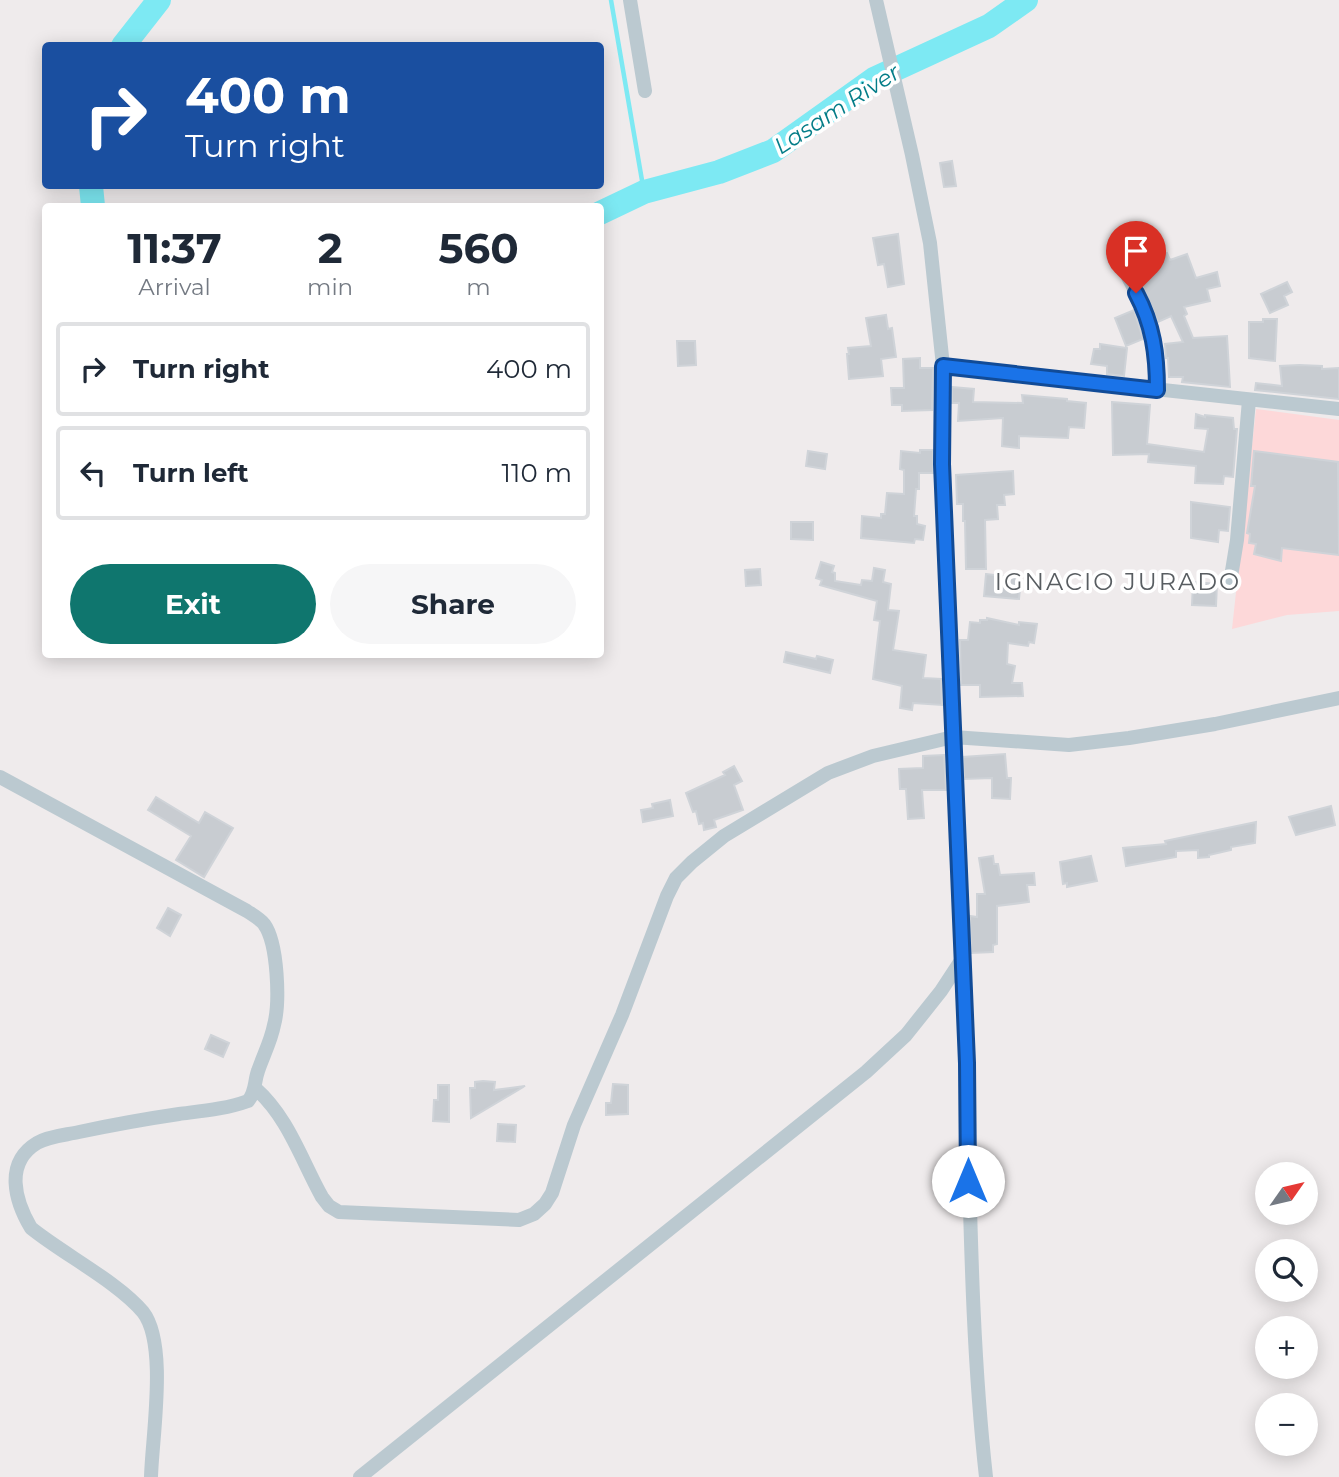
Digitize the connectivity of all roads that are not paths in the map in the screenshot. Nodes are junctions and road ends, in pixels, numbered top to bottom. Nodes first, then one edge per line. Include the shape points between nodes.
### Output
1 (630, 0) edge
2 (876, 0) edge
3 (645, 91) dead end
4 (1128, 277) dead end
5 (943, 366) junction
6 (1157, 390) junction
7 (1249, 400) junction
8 (1339, 409) edge
9 (1230, 583) dead end
10 (1339, 698) edge
11 (953, 737) junction
12 (0, 777) edge
13 (962, 959) junction
14 (255, 1088) junction
15 (151, 1477) edge
16 (360, 1477) edge
17 (986, 1477) edge

1 - 3 street
2 - 5 street via 930,243
4 - 6 street via 1153,331
5 - 6 street
5 - 11 street via 942,464
6 - 7 street
7 - 8 street
7 - 9 street
10 - 11 street via 1202,726 1069,745
11 - 13 street
11 - 14 street via 873,756 828,773 724,836 676,878 579,1114 552,1193 534,1214 502,1221 339,1212 322,1197 276,1109
12 - 14 street via 264,924 273,951 277,1007
13 - 16 street via 906,1035 866,1072
13 - 17 street via 974,1337
14 - 15 street via 248,1101 229,1107 126,1122 38,1143 17,1168 15,1189 31,1228 128,1298 151,1328 157,1378

